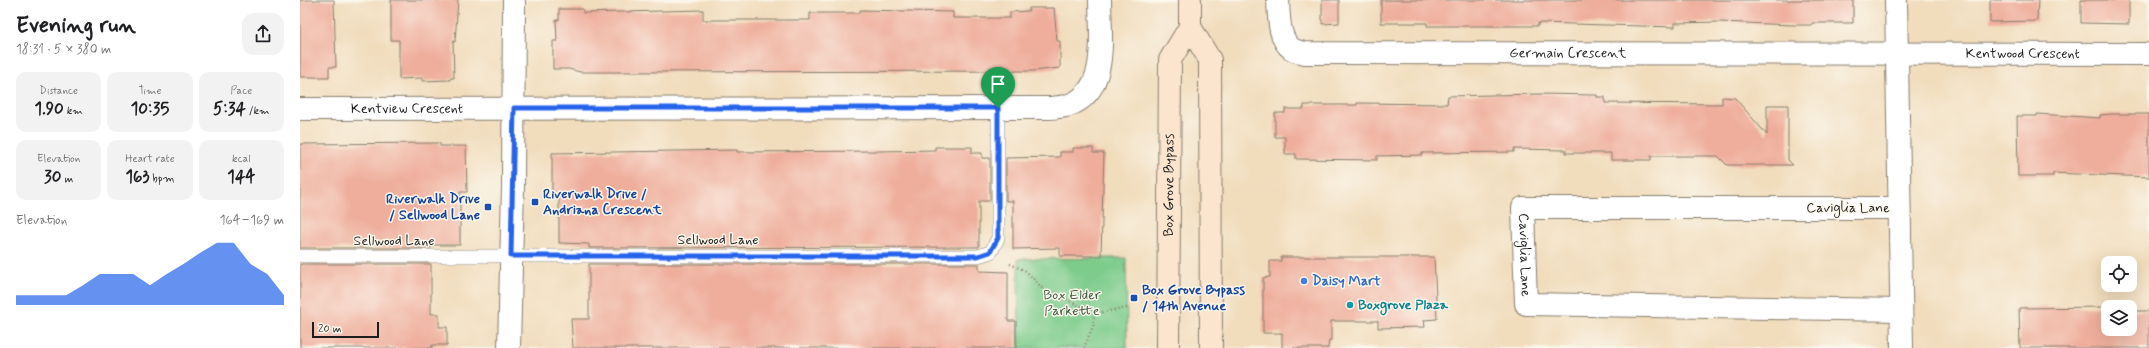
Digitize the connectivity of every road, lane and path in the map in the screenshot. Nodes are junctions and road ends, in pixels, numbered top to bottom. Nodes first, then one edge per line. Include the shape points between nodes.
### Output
1 (514, 0) edge
2 (1100, 0) edge
3 (1190, 0) edge
4 (1278, 0) edge
5 (1896, 0) edge
6 (1190, 27) junction
7 (1896, 53) junction
8 (2149, 54) edge
9 (514, 108) junction
10 (998, 108) junction
11 (300, 109) edge
12 (1899, 208) junction
13 (300, 256) edge
14 (511, 256) junction
15 (1010, 264) dead end
16 (1128, 308) dead end
17 (1901, 310) junction
18 (1095, 313) junction
19 (509, 348) edge
20 (1084, 348) edge
21 (1168, 348) edge
22 (1212, 348) edge
23 (1902, 348) edge

1 - 9 street
2 - 10 street, Kentview Crescent via 1100,70 1089,91 1070,105 1051,108
3 - 6 main road
4 - 7 street, Germain Crescent via 1282,34 1292,49 1305,53
5 - 7 street
6 - 21 main road, Box Grove Bypass via 1170,60
6 - 22 main road via 1210,60
7 - 8 street, Kentwood Crescent
7 - 12 street
9 - 10 street, Kentview Crescent
9 - 11 street, Kentview Crescent
9 - 14 street
10 - 14 lane, Sellwood Lane via 998,238 990,252 978,256
12 - 17 street
12 - 17 street, Caviglia Lane via 1523,208 1526,304
13 - 14 lane, Sellwood Lane
14 - 19 street
15 - 18 path via 1026,271 1043,288 1059,298
16 - 18 path
17 - 23 street
18 - 20 path

